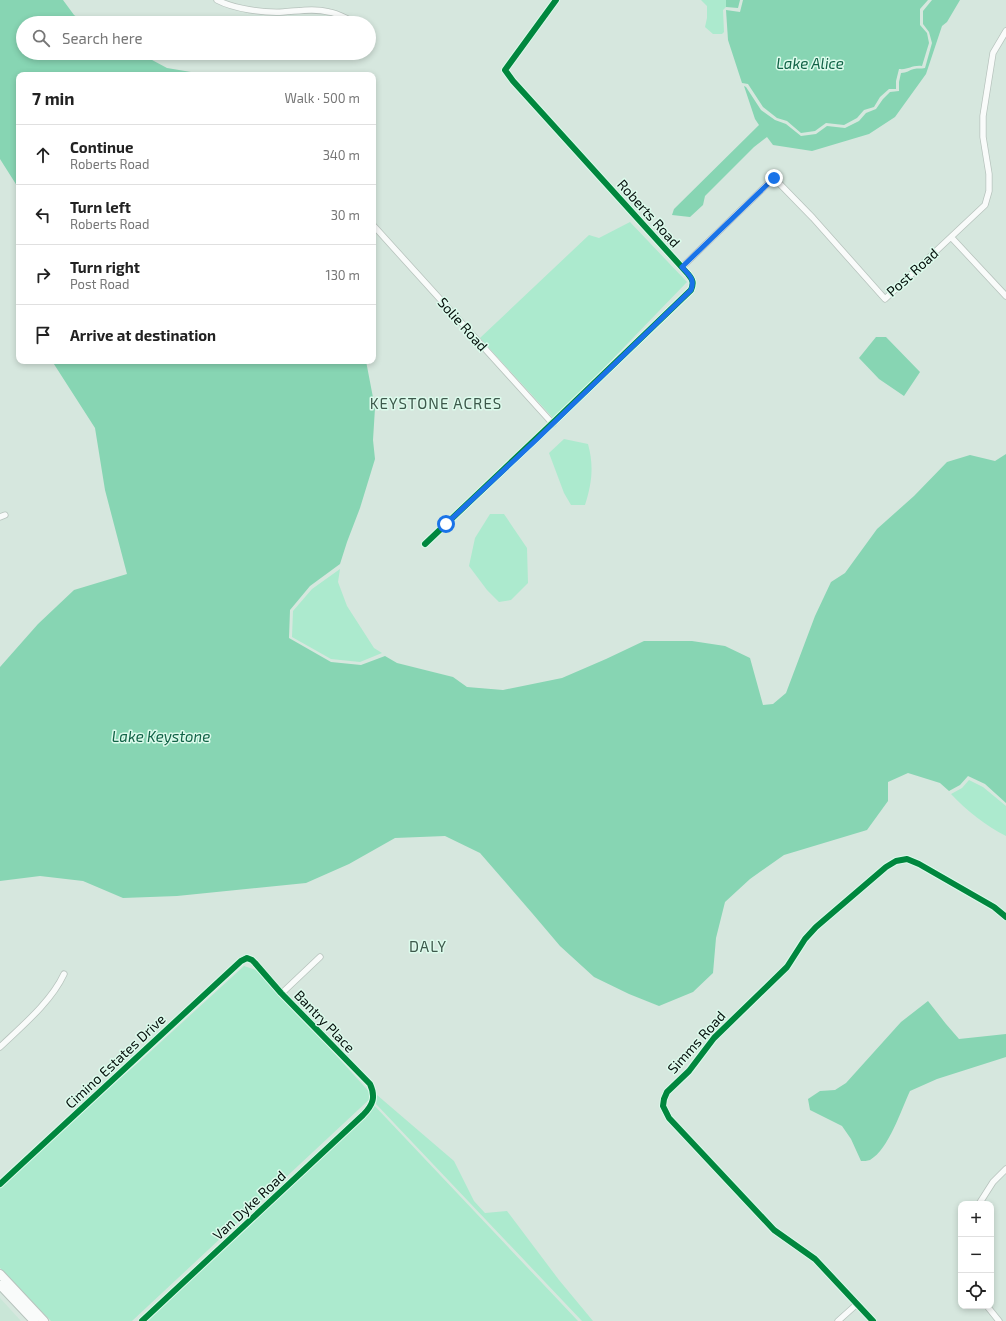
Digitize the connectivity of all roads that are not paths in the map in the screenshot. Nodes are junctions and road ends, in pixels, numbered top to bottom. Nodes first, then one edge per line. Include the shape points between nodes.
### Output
1 (217, 0) edge
2 (556, 0) edge
3 (340, 16) edge
4 (1006, 30) edge
5 (376, 228) edge
6 (951, 237) junction
7 (682, 267) junction
8 (1006, 296) edge
9 (553, 424) junction
10 (425, 544) dead end
11 (1006, 917) edge
12 (320, 957) dead end
13 (247, 958) joint
14 (64, 974) dead end
15 (282, 993) junction
16 (0, 1047) edge
17 (371, 1107) joint
18 (1006, 1169) edge
19 (0, 1184) edge
20 (982, 1201) edge
21 (0, 1274) edge
22 (0, 1285) edge
23 (857, 1304) junction
24 (989, 1309) edge
25 (34, 1321) edge
26 (44, 1321) edge
27 (142, 1321) edge
28 (838, 1321) edge
29 (873, 1321) edge
30 (999, 1321) edge

1 - 3 street via 251,10 312,10
2 - 7 street, Roberts Road via 505,70
4 - 6 street, Post Road via 993,53 983,116 989,191 985,205
5 - 9 street, Solie Road
6 - 7 street, Post Road via 885,299 774,178
6 - 8 street
7 - 9 street, Roberts Road via 692,278 694,284 691,290
9 - 10 street, Roberts Road
11 - 23 street, Simms Road via 994,907 919,864 907,859 896,861 816,927 787,967 714,1038 689,1071 667,1092 664,1099 663,1106 669,1118 698,1150 774,1230 815,1259
12 - 15 street
13 - 15 street, Bantry Place via 255,963
13 - 19 street, Cimino Estates Drive
14 - 16 street via 49,997
15 - 17 street, Bantry Place via 370,1084 374,1093
17 - 27 street, Van Dyke Road
18 - 20 street via 993,1182
21 - 26 main road
22 - 25 main road
23 - 28 street
23 - 29 street, Simms Road
24 - 30 street

